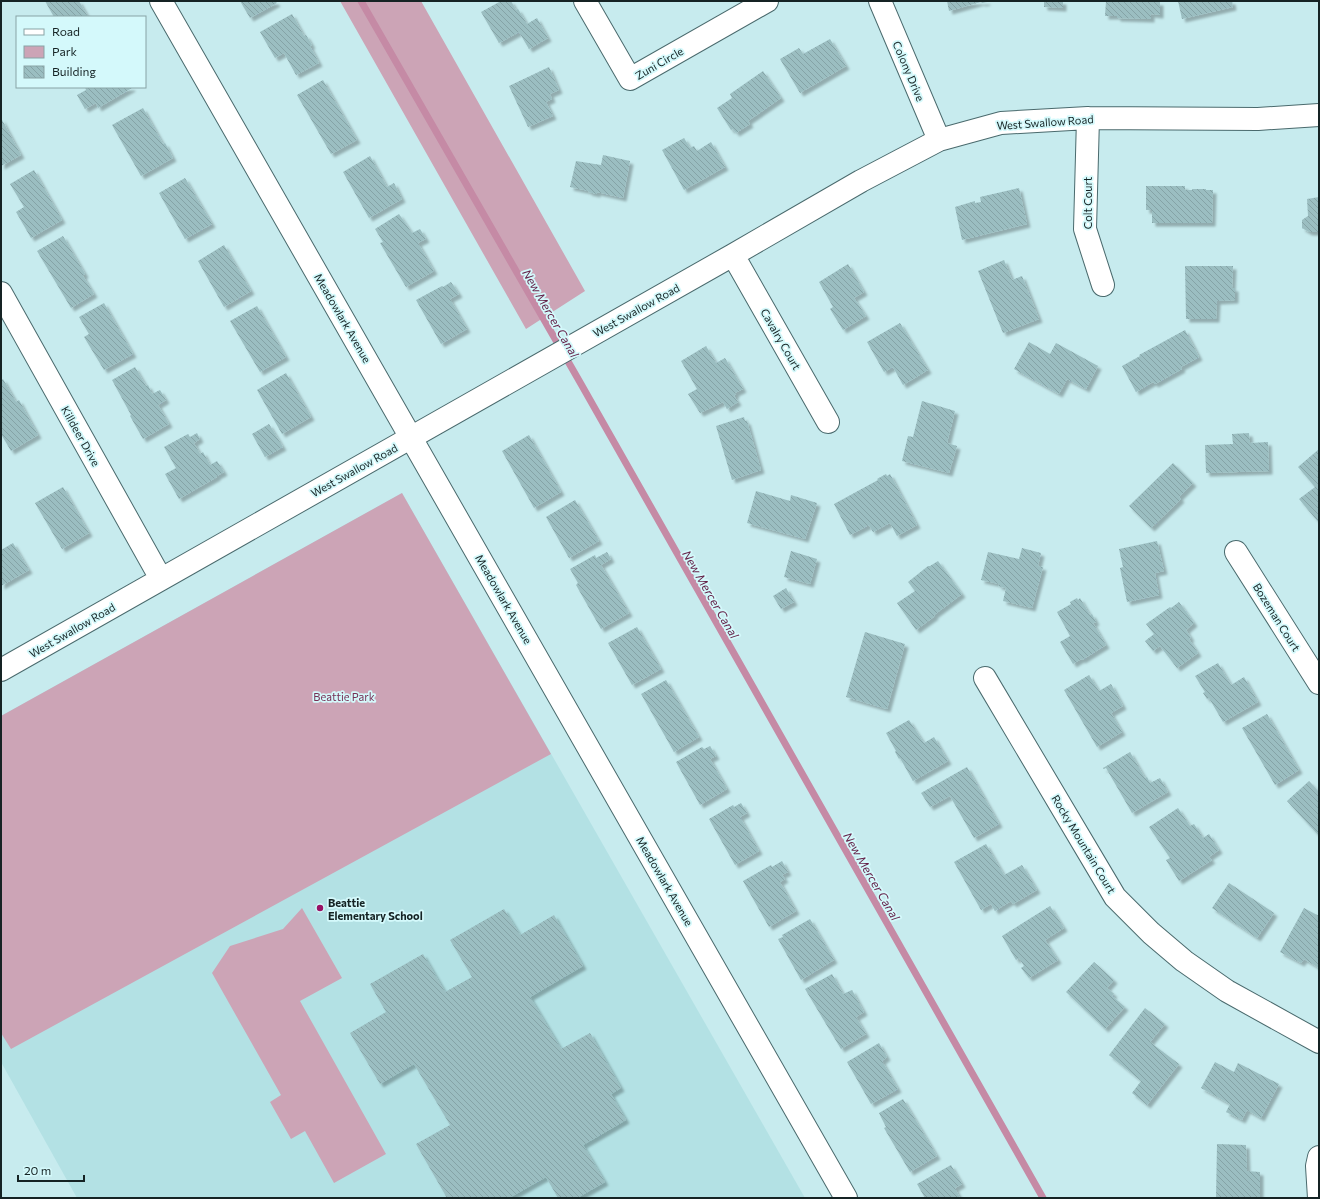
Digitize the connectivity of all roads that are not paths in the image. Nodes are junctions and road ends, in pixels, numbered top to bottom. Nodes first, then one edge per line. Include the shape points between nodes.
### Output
1 (161, 1) edge
2 (585, 1) edge
3 (767, 1) edge
4 (880, 1) edge
5 (1319, 115) edge
6 (1088, 118) junction
7 (939, 140) junction
8 (733, 255) junction
9 (1103, 285) dead end
10 (1, 294) edge
11 (7, 318) edge
12 (828, 422) dead end
13 (412, 438) junction
14 (1236, 552) dead end
15 (161, 579) junction
16 (1, 670) edge
17 (985, 678) dead end
18 (1319, 683) edge
19 (1319, 1042) edge
20 (1319, 1157) edge
21 (846, 1198) edge
22 (1318, 1198) edge

1 - 13 street, Meadowlark Avenue
2 - 3 street, Zuni Circle via 630,79
4 - 7 street, Colony Drive
5 - 6 street, West Swallow Road via 1258,119
6 - 7 street, West Swallow Road via 1001,123
6 - 9 street, Colt Court via 1085,229
7 - 8 street, West Swallow Road via 861,181
8 - 12 street, Cavalry Court
8 - 13 street, West Swallow Road
10 - 11 street, Killdeer Drive
11 - 15 street, Killdeer Drive
13 - 15 street, West Swallow Road
13 - 21 street, Meadowlark Avenue
14 - 18 street, Bozeman Court
15 - 16 street, West Swallow Road
17 - 19 street, Rocky Mountain Court via 1114,897 1184,961 1227,991
20 - 22 street

